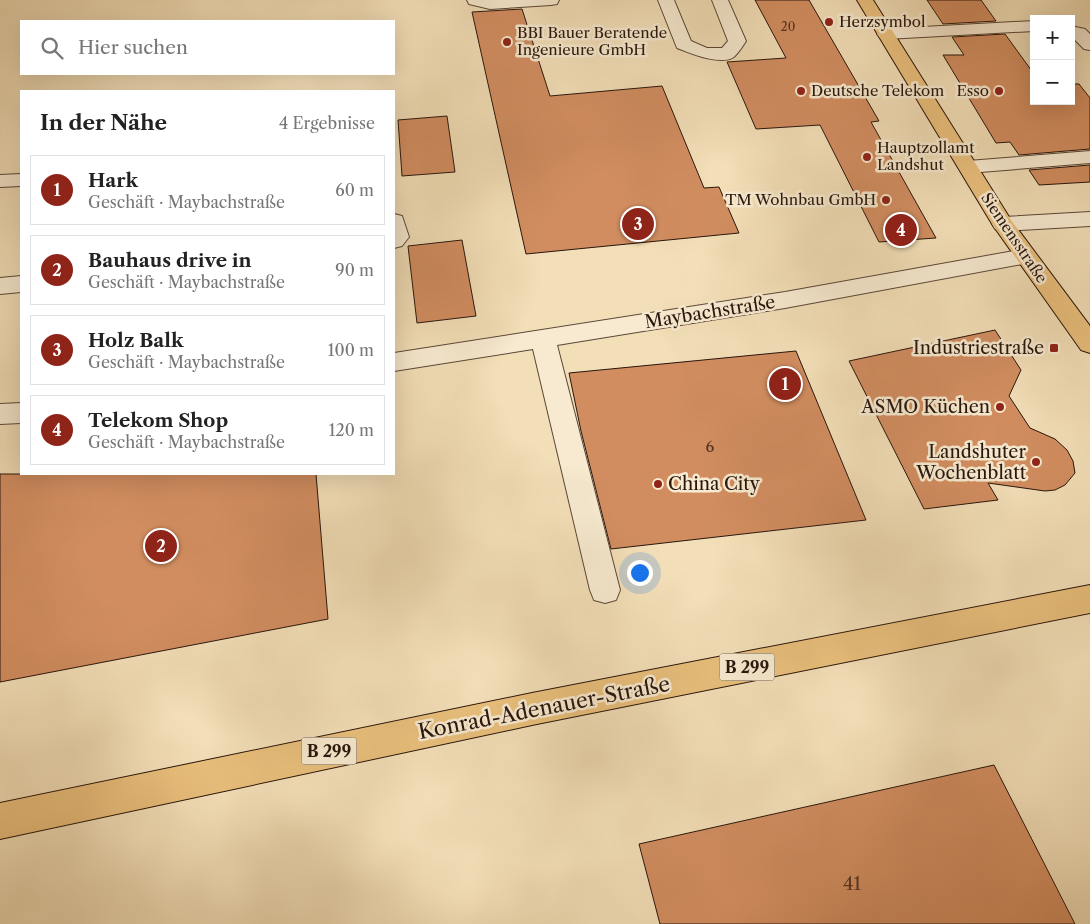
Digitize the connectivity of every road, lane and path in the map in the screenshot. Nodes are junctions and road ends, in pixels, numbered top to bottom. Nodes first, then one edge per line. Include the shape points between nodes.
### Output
1 (475, 0) edge
2 (550, 0) edge
3 (666, 0) edge
4 (720, 0) edge
5 (866, 0) edge
6 (1030, 26) edge
7 (1075, 32) edge
8 (886, 34) junction
9 (1090, 45) edge
10 (1090, 157) edge
11 (968, 167) junction
12 (20, 180) edge
13 (0, 181) edge
14 (1090, 219) edge
15 (1003, 224) junction
16 (395, 225) edge
17 (395, 240) edge
18 (1025, 257) junction
19 (20, 284) edge
20 (0, 286) edge
21 (543, 339) junction
22 (1090, 344) edge
23 (395, 362) edge
24 (20, 413) edge
25 (0, 414) edge
26 (605, 590) dead end
27 (1090, 600) edge
28 (0, 821) edge

1 - 2 street via 490,4
3 - 4 street via 682,44 704,53 727,53 737,41
5 - 8 main road, Siemensstraße
6 - 8 street
7 - 9 street
8 - 11 main road, Siemensstraße
10 - 11 street
11 - 15 main road, Siemensstraße
12 - 13 street
14 - 15 street
15 - 18 main road, Siemensstraße
16 - 17 street via 398,237
18 - 21 street, Maybachstraße
18 - 22 main road, Siemensstraße
19 - 20 street
21 - 23 street, Maybachstraße
21 - 26 street
24 - 25 street
27 - 28 main road, Konrad-Adenauer-Straße / B 299 via 532,709

